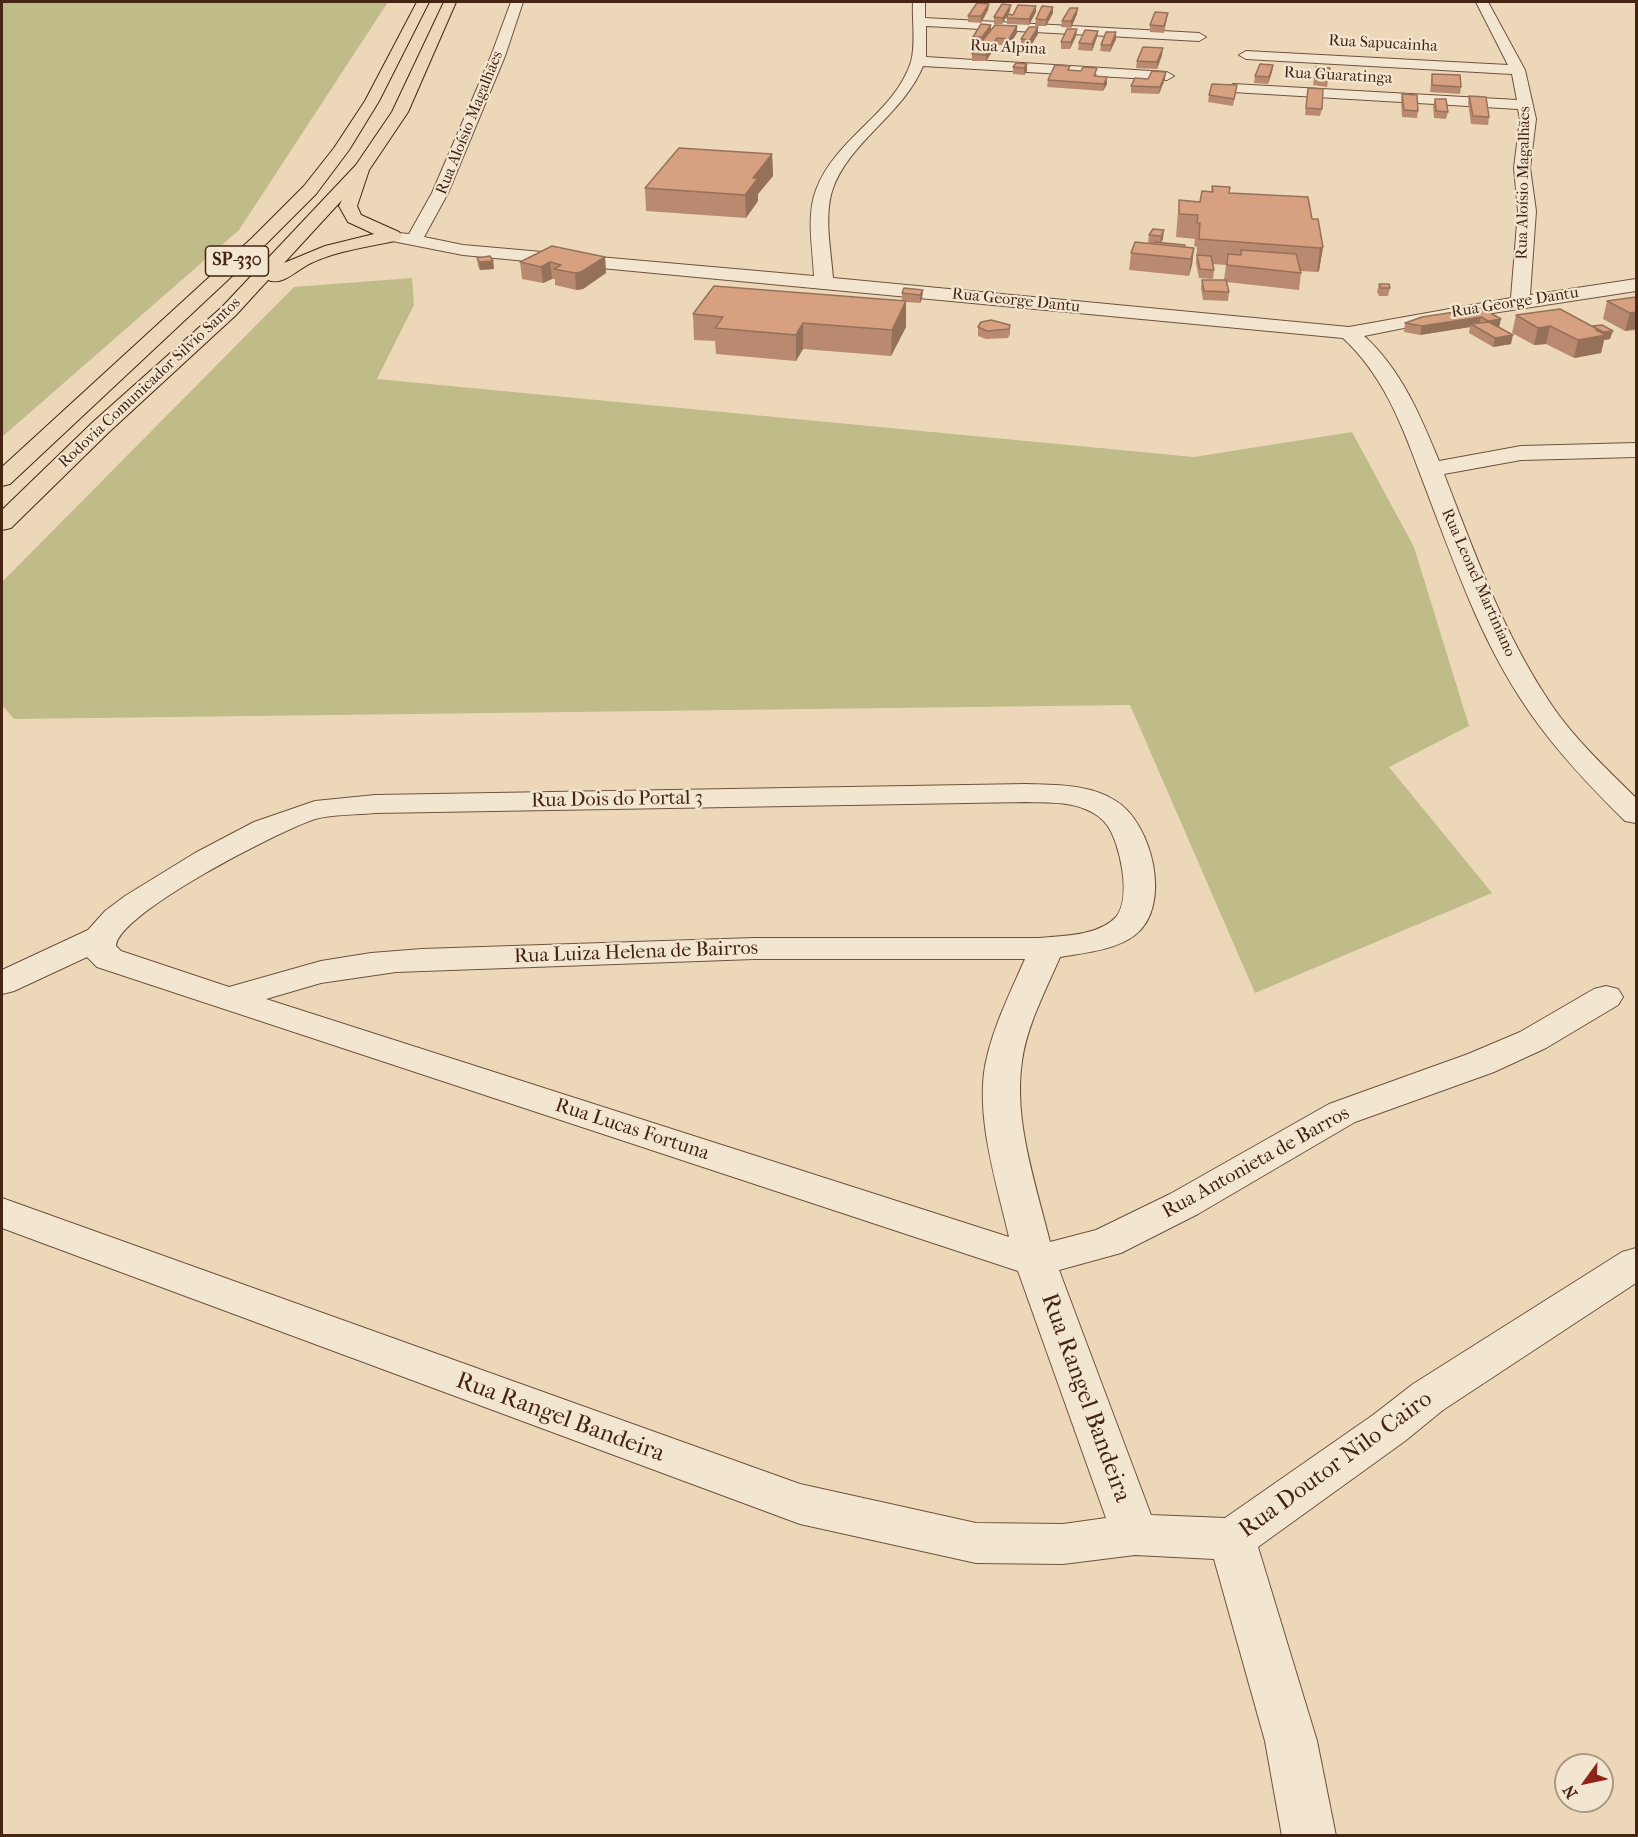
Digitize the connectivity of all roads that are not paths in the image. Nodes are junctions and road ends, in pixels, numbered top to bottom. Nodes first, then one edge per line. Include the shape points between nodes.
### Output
1 (423, 2) edge
2 (450, 2) edge
3 (517, 2) edge
4 (919, 2) edge
5 (1482, 2) edge
6 (919, 22) junction
7 (1199, 37) dead end
8 (1246, 55) dead end
9 (918, 61) junction
10 (1518, 70) junction
11 (1167, 76) edge
12 (1233, 88) edge
13 (1526, 105) junction
14 (362, 168) junction
15 (393, 236) junction
16 (414, 239) junction
17 (824, 282) junction
18 (1636, 285) edge
19 (1520, 302) junction
20 (236, 304) junction
21 (1349, 333) junction
22 (1636, 450) edge
23 (1430, 470) junction
24 (2, 479) edge
25 (2, 523) edge
26 (1636, 814) edge
27 (99, 938) junction
28 (1047, 948) junction
29 (2, 983) edge
30 (1606, 997) dead end
31 (229, 998) junction
32 (2, 1214) edge
33 (1035, 1261) junction
34 (1636, 1263) edge
35 (1135, 1535) junction
36 (1232, 1539) junction
37 (1309, 1836) edge

1 - 24 highway, Rodovia Comunicador Silvio Santos / SP-330 via 372,100 341,150 310,189
2 - 14 highway, Rodovia Comunicador Silvio Santos / SP-330 via 400,112
3 - 16 street, Rua Aloísio Magalhães via 431,218
4 - 6 street
5 - 10 street, Rua Aloísio Magalhães
6 - 7 street
6 - 9 street
8 - 10 street, Rua Sapucainha
9 - 11 street, Rua Alpina
9 - 17 street via 891,109 832,172 824,190 820,209
10 - 13 street, Rua Aloísio Magalhães
12 - 13 street, Rua Guaratinga
13 - 19 street, Rua Aloísio Magalhães via 1522,168 1527,211
14 - 15 highway via 348,206 354,219
14 - 20 highway, Rodovia Comunicador Silvio Santos / SP-330
15 - 16 street, Rua George Dantu
15 - 20 highway via 302,258
16 - 17 street, Rua George Dantu via 463,250
17 - 21 street, Rua George Dantu
18 - 19 street, Rua George Dantu
19 - 21 street, Rua George Dantu
20 - 25 highway, Rodovia Comunicador Silvio Santos / SP-330
21 - 23 street, Rua Leonel Martiniano via 1367,350 1396,394
22 - 23 street via 1521,453
23 - 26 street, Rua Leonel Martiniano via 1462,552 1531,696 1574,755
27 - 28 street, Rua Dois do Portal 3 via 130,908 190,868 265,828 310,811 375,804 1026,793 1076,796 1098,803 1114,814 1124,826 1140,888 1136,913 1125,927 1102,937
27 - 29 street
27 - 31 street via 99,949 109,959
28 - 31 street, Rua Luiza Helena de Bairros via 740,948 383,962 321,972
28 - 33 street, Rua Rangel Bandeira via 1013,1030 1000,1091 1007,1143
30 - 33 street, Rua Antonieta de Barros via 1533,1040 1342,1113 1184,1204 1107,1242
31 - 33 street, Rua Lucas Fortuna
32 - 35 street, Rua Rangel Bandeira via 800,1504 976,1543 1063,1544
33 - 35 street, Rua Rangel Bandeira
34 - 36 street, Rua Doutor Nilo Cairo via 1428,1397
35 - 36 street, Rua Rangel Bandeira
36 - 37 street, Rua Doutor Nilo Cairo via 1291,1741

